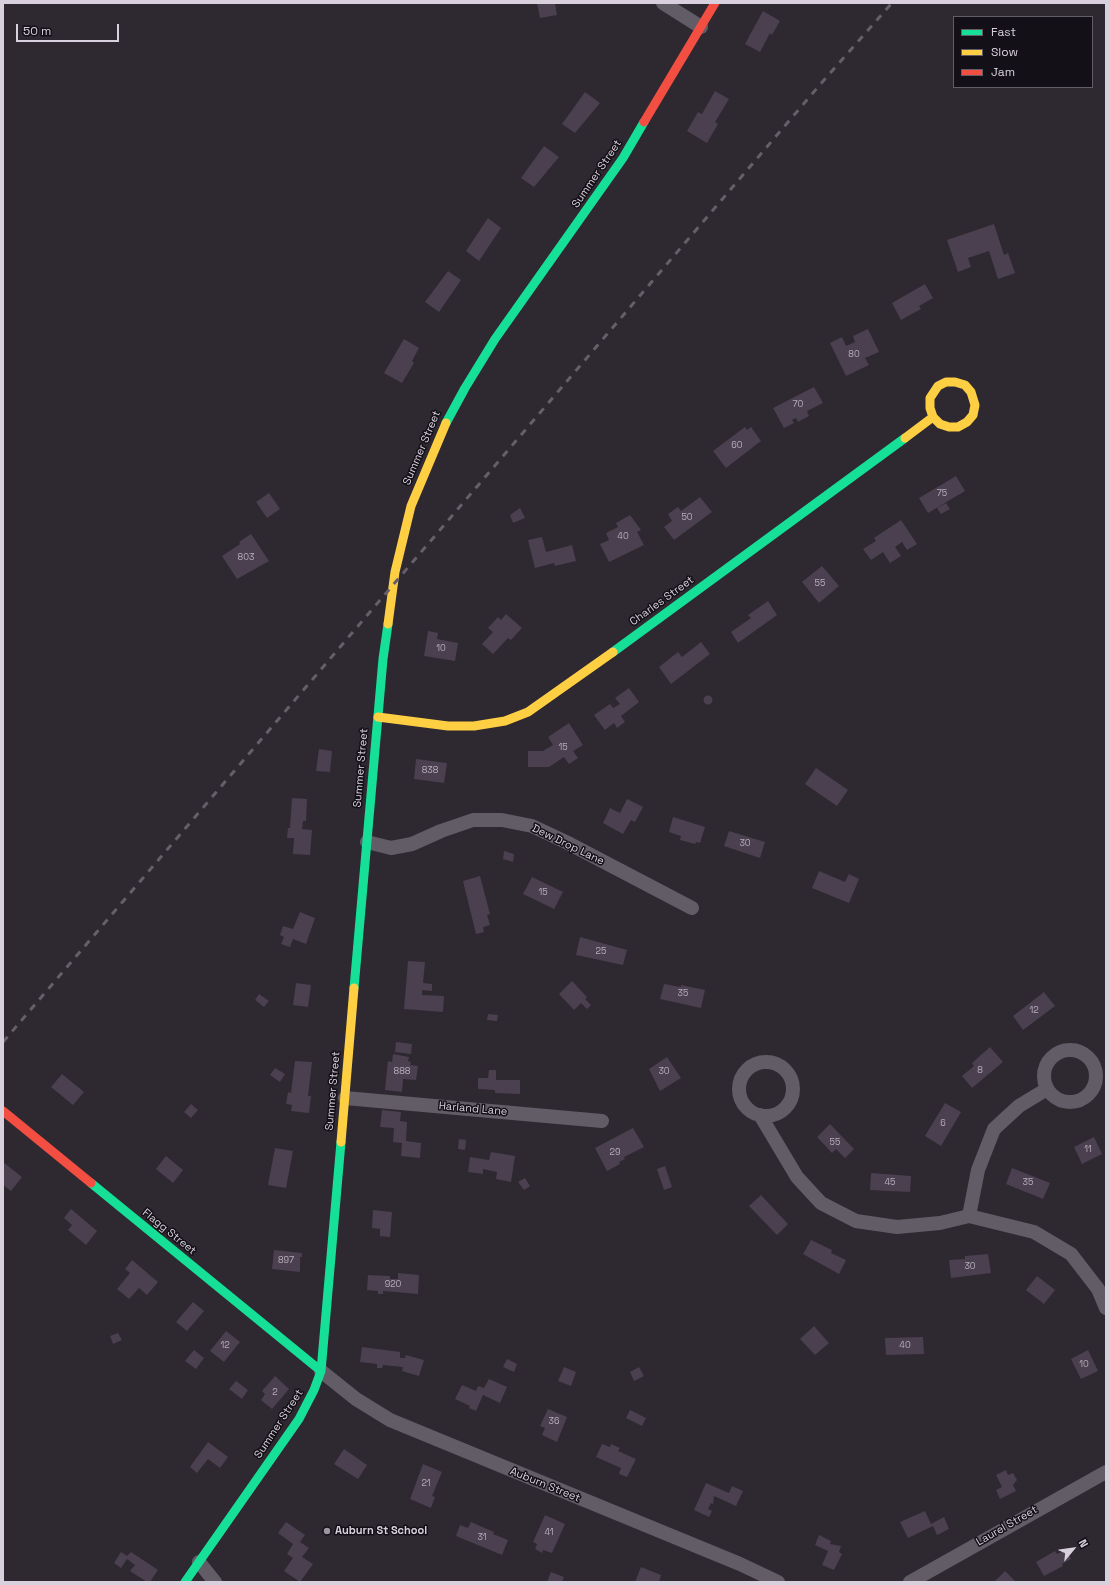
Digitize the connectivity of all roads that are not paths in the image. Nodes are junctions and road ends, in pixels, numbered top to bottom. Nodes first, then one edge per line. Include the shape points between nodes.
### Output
1 (663, 3) edge
2 (714, 3) edge
3 (700, 27) junction
4 (933, 417) junction
5 (378, 717) junction
6 (367, 842) junction
7 (692, 908) dead end
8 (1047, 1089) dead end
9 (345, 1098) junction
10 (3, 1111) edge
11 (760, 1115) dead end
12 (602, 1120) dead end
13 (969, 1216) junction
14 (1106, 1308) edge
15 (321, 1371) junction
16 (1106, 1472) edge
17 (199, 1562) junction
18 (185, 1582) edge
19 (215, 1582) edge
20 (778, 1582) edge
21 (910, 1582) edge

1 - 3 street
2 - 3 main road, Summer Street
3 - 5 main road, Summer Street via 623,158 495,339 465,388 431,454 411,506 391,591
4 - 4 main road via 940,424 949,427 958,427 967,422 973,415 975,405 971,392 965,385 956,382 946,382 938,386 930,398
4 - 5 main road, Charles Street via 560,692 528,712 505,721 474,726 448,726
5 - 6 main road, Summer Street
6 - 7 street, Dew Drop Lane via 391,848 412,844 473,820 502,820 539,829
6 - 9 main road, Summer Street
8 - 13 street via 1019,1106 994,1129 978,1170
9 - 12 street, Harland Lane
9 - 15 main road, Summer Street
10 - 15 main road, Flagg Street
11 - 13 street via 797,1177 821,1203 856,1221 897,1227 940,1223
13 - 14 street via 1034,1232 1071,1254 1098,1289
15 - 17 main road, Summer Street via 299,1419
15 - 20 street, Auburn Street via 356,1399 390,1420
16 - 21 street, Laurel Street
17 - 18 main road, Summer Street
17 - 19 street

